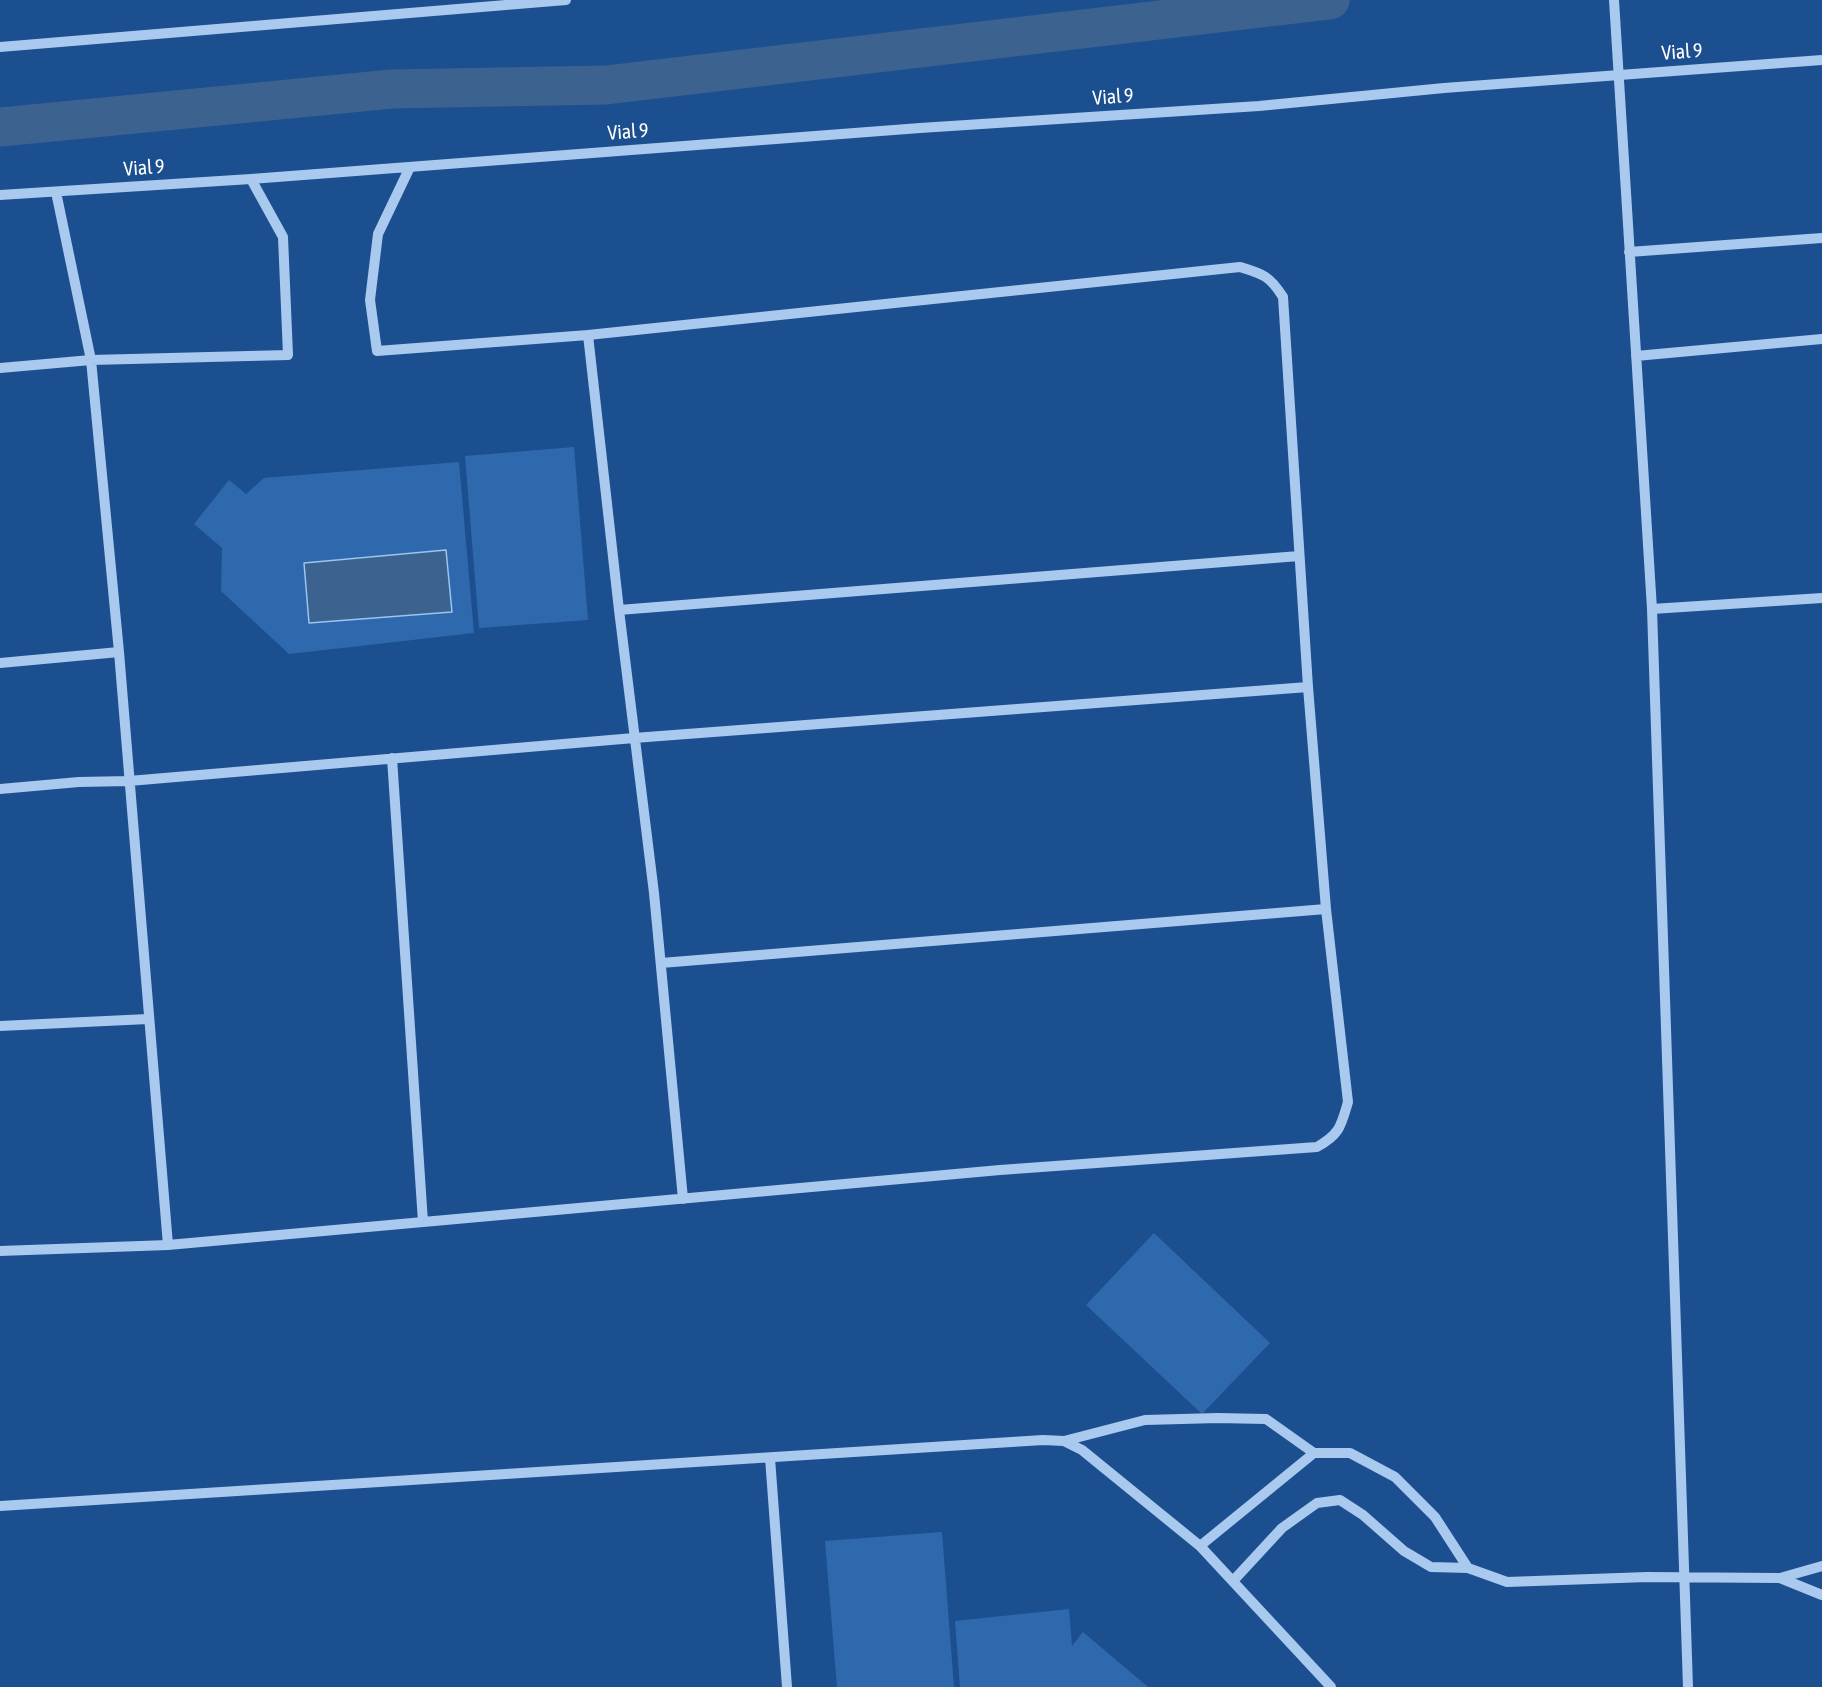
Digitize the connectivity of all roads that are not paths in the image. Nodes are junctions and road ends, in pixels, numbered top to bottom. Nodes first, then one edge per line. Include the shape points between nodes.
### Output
1 (566, 0) edge
2 (1614, 0) edge
3 (0, 47) edge
4 (1822, 60) edge
5 (1619, 74) junction
6 (410, 167) junction
7 (251, 179) junction
8 (56, 192) junction
9 (0, 195) edge
10 (1822, 238) edge
11 (1629, 252) junction
12 (588, 335) junction
13 (1822, 339) edge
14 (1636, 356) junction
15 (91, 360) junction
16 (0, 368) edge
17 (1299, 556) junction
18 (1822, 598) edge
19 (1652, 609) junction
20 (619, 610) junction
21 (119, 652) junction
22 (0, 663) edge
23 (1308, 687) junction
24 (634, 738) junction
25 (392, 758) junction
26 (129, 781) junction
27 (0, 789) edge
28 (1326, 909) junction
29 (661, 963) junction
30 (148, 1019) junction
31 (0, 1026) edge
32 (683, 1199) junction
33 (423, 1222) junction
34 (168, 1245) junction
35 (0, 1251) edge
36 (1064, 1442) junction
37 (1314, 1453) junction
38 (770, 1458) junction
39 (0, 1506) edge
40 (1200, 1545) junction
41 (1822, 1566) edge
42 (1468, 1568) junction
43 (1684, 1577) junction
44 (1780, 1578) junction
45 (1233, 1581) junction
46 (1822, 1595) edge
47 (787, 1687) edge
48 (1331, 1687) edge
49 (1688, 1687) edge

1 - 3 street
2 - 5 street
4 - 5 street, Vial 9
5 - 6 street, Vial 9 via 1259,106
5 - 11 street
6 - 7 street, Vial 9
6 - 12 street via 378,234 370,300 377,351
7 - 8 street, Vial 9
7 - 15 street via 283,237 288,355
8 - 9 street, Vial 9
8 - 15 street
10 - 11 street
11 - 14 street
12 - 17 street via 1240,267 1273,281 1283,297
12 - 20 street
13 - 14 street
14 - 19 street
15 - 16 street
15 - 21 street
17 - 20 street
17 - 23 street
18 - 19 street
19 - 43 street
20 - 24 street
21 - 22 street
21 - 26 street
23 - 24 street
23 - 28 street
24 - 25 street
24 - 29 street
25 - 26 street
25 - 33 street
26 - 27 street
26 - 30 street
28 - 29 street
28 - 32 street via 1348,1102 1340,1129 1317,1147
29 - 32 street
30 - 31 street
30 - 34 street
32 - 33 street
33 - 34 street
34 - 35 street
36 - 37 street via 1145,1420 1266,1419
36 - 38 street via 1043,1440
36 - 40 street via 1082,1450
37 - 40 street
37 - 42 street via 1350,1453 1395,1477 1435,1517
38 - 39 street
38 - 47 street
40 - 45 street
41 - 44 street
42 - 43 street via 1507,1582
42 - 45 street via 1431,1567 1404,1551 1340,1500 1317,1503 1282,1528
43 - 44 street
43 - 49 street
44 - 46 street
45 - 48 street

